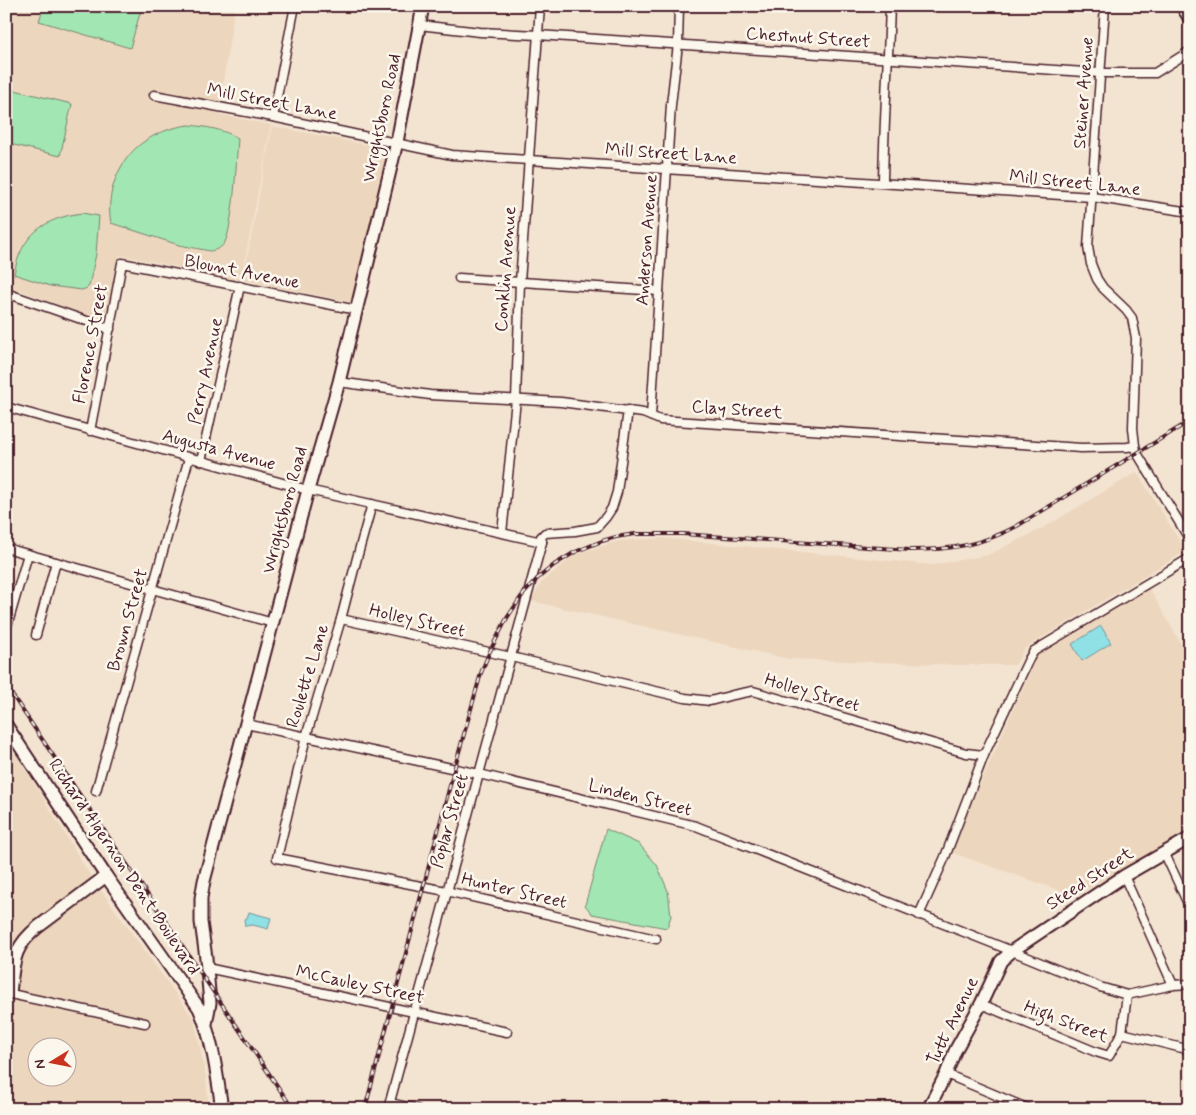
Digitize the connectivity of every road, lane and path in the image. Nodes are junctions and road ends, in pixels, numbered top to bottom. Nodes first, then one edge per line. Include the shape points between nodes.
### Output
1 (295, 6) edge
2 (423, 6) edge
3 (540, 6) edge
4 (679, 6) edge
5 (890, 6) edge
6 (1105, 6) edge
7 (1182, 6) edge
8 (1190, 19) edge
9 (419, 25) junction
10 (538, 35) junction
11 (678, 44) junction
12 (1190, 51) edge
13 (888, 59) junction
14 (1100, 73) junction
15 (154, 95) dead end
16 (273, 117) junction
17 (397, 142) junction
18 (528, 160) junction
19 (667, 168) junction
20 (883, 182) junction
21 (1092, 197) junction
22 (1190, 212) edge
23 (122, 263) joint
24 (459, 278) dead end
25 (520, 282) junction
26 (240, 286) junction
27 (659, 291) junction
28 (6, 293) edge
29 (357, 310) junction
30 (110, 329) junction
31 (339, 382) junction
32 (516, 400) junction
33 (6, 407) edge
34 (628, 410) junction
35 (651, 416) junction
36 (90, 430) junction
37 (1135, 446) junction
38 (189, 458) junction
39 (201, 461) junction
40 (308, 490) junction
41 (372, 504) junction
42 (502, 533) junction
43 (1190, 540) edge
44 (542, 542) junction
45 (6, 548) edge
46 (28, 554) junction
47 (1190, 558) edge
48 (56, 562) junction
49 (153, 590) junction
50 (341, 620) junction
51 (273, 623) junction
52 (6, 630) edge
53 (36, 635) dead end
54 (511, 657) junction
55 (246, 724) junction
56 (6, 725) edge
57 (306, 737) junction
58 (984, 755) junction
59 (479, 774) junction
60 (96, 791) dead end
61 (1190, 838) edge
62 (1164, 852) junction
63 (277, 858) joint
64 (106, 876) junction
65 (1124, 876) junction
66 (446, 891) junction
67 (1190, 908) edge
68 (919, 915) junction
69 (656, 939) dead end
70 (1012, 951) junction
71 (207, 968) junction
72 (1190, 984) edge
73 (1173, 985) junction
74 (8, 993) edge
75 (1127, 995) junction
76 (981, 1004) junction
77 (415, 1012) junction
78 (145, 1023) dead end
79 (207, 1028) junction
80 (507, 1032) dead end
81 (1122, 1033) junction
82 (1190, 1050) edge
83 (946, 1074) junction
84 (389, 1106) edge
85 (222, 1109) edge
86 (417, 1109) edge
87 (928, 1109) edge
88 (1029, 1109) edge

1 - 16 street
2 - 9 street, Wrightsboro Road
3 - 10 street, Conklin Avenue
4 - 11 street, Anderson Avenue
5 - 13 street
6 - 14 street, Steiner Avenue
7 - 8 street
9 - 10 street, Chestnut Street
9 - 17 street, Wrightsboro Road
10 - 11 street, Chestnut Street
10 - 18 street, Conklin Avenue
11 - 13 street, Chestnut Street
11 - 19 street, Anderson Avenue
12 - 14 street, Chestnut Street via 1155,73
13 - 14 street, Chestnut Street
13 - 20 street
14 - 21 street, Steiner Avenue
15 - 16 street, Mill Street Lane
16 - 17 street, Mill Street Lane
17 - 18 street, Mill Street Lane via 452,155
17 - 29 street, Wrightsboro Road
18 - 19 street, Mill Street Lane
18 - 25 street, Conklin Avenue
19 - 20 street, Mill Street Lane
19 - 27 street, Anderson Avenue
20 - 21 street, Mill Street Lane
21 - 22 street, Mill Street Lane
21 - 37 street, Steiner Avenue via 1088,247 1094,273 1103,288 1132,318 1135,328
23 - 26 street, Blount Avenue
23 - 30 street, Florence Street
24 - 25 street
25 - 27 street
25 - 32 street, Conklin Avenue
26 - 29 street, Blount Avenue
26 - 39 street, Perry Avenue
27 - 35 street, Anderson Avenue
28 - 30 street
29 - 31 street, Wrightsboro Road
30 - 36 street, Florence Street
31 - 32 street, Clay Street via 430,395
31 - 40 street, Wrightsboro Road
32 - 34 street, Clay Street
32 - 42 street, Conklin Avenue
33 - 36 street, Augusta Avenue
34 - 35 street, Clay Street
34 - 44 street via 612,508 597,526 545,533 541,537
35 - 37 street, Clay Street via 660,420 1048,446
36 - 38 street, Augusta Avenue
37 - 43 street, Steiner Avenue
38 - 39 street, Augusta Avenue
38 - 49 street, Brown Street
39 - 40 street, Augusta Avenue
40 - 41 street, Augusta Avenue
40 - 51 street, Wrightsboro Road
41 - 42 street, Augusta Avenue
41 - 50 street, Roulette Lane
42 - 44 street, Augusta Avenue
44 - 54 street, Poplar Street
45 - 46 street
46 - 48 street
46 - 52 street
47 - 58 street via 1034,651
48 - 49 street
48 - 53 street
49 - 51 street
49 - 60 street, Brown Street
50 - 54 street, Holley Street
50 - 57 street, Roulette Lane
51 - 55 street, Wrightsboro Road
54 - 58 street, Holley Street via 685,698 710,701 753,691 966,753
54 - 59 street, Poplar Street
55 - 57 street, Linden Street
55 - 71 street, Wrightsboro Road via 204,881 200,910
56 - 64 street, Richard Algernon Dent Boulevard
57 - 59 street, Linden Street
57 - 63 street, Roulette Lane
58 - 68 street
59 - 66 street, Poplar Street
59 - 68 street, Linden Street via 696,826
61 - 62 street, Steed Street
62 - 65 street, Steed Street
62 - 67 street
63 - 66 street, Hunter Street
64 - 74 street via 26,938 14,961
64 - 79 street, Richard Algernon Dent Boulevard via 199,1008
65 - 70 street, Steed Street
65 - 73 street
66 - 69 street, Hunter Street
66 - 77 street, Poplar Street
68 - 70 street, Linden Street
70 - 75 street, Linden Street
70 - 76 street, Tutt Avenue via 1001,961
71 - 77 street, McCauley Street
71 - 79 street, Wrightsboro Road via 210,1003
72 - 73 street
73 - 75 street
74 - 78 street
75 - 81 street, High Street
76 - 81 street, High Street via 1109,1056
76 - 83 street, Tutt Avenue
77 - 80 street, McCauley Street
77 - 84 street, Poplar Street
79 - 85 street, Wrightsboro Road
81 - 82 street
83 - 87 street, Tutt Avenue
83 - 88 street
84 - 86 street

